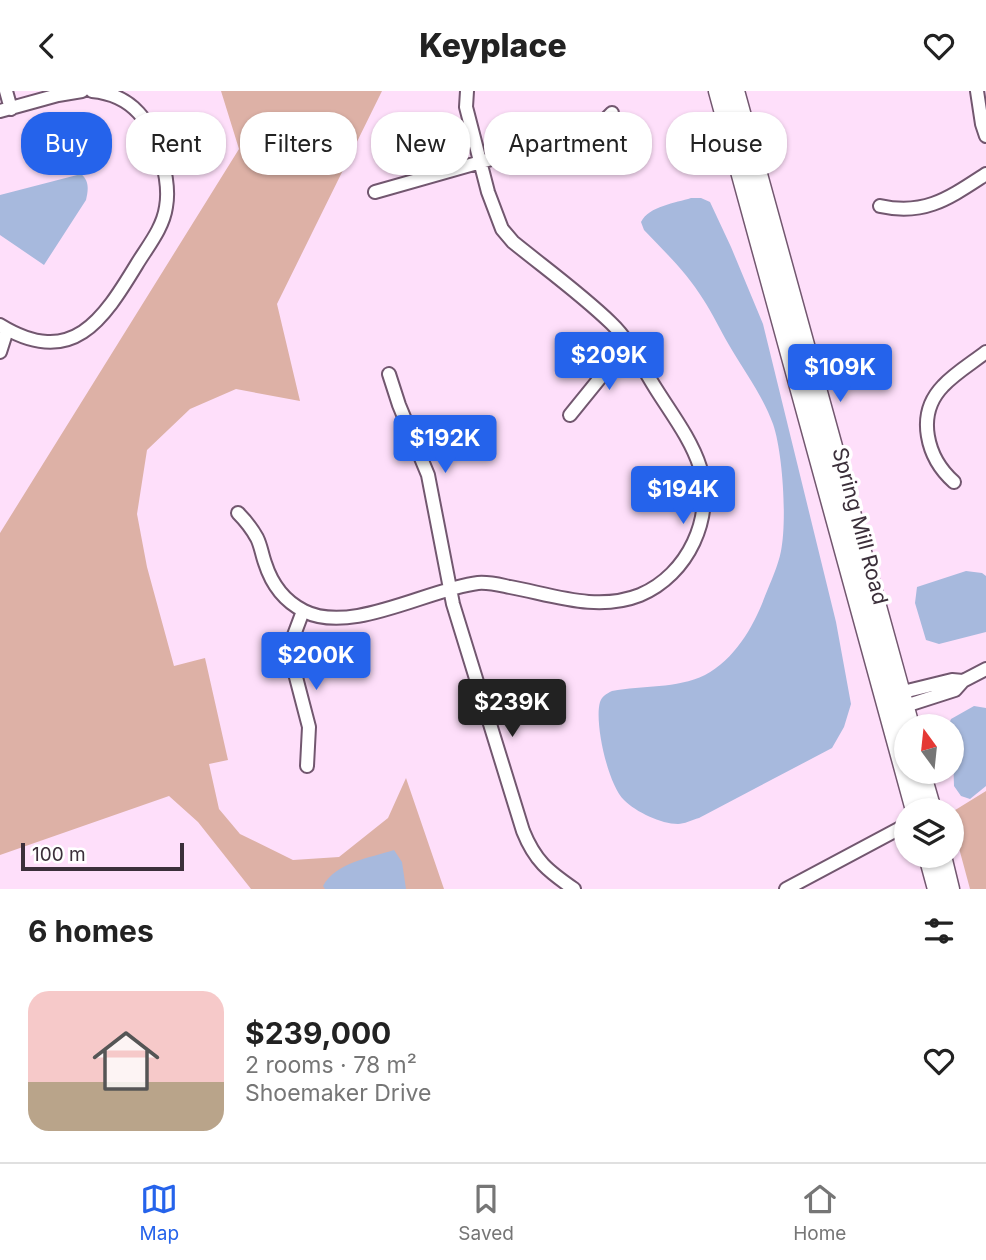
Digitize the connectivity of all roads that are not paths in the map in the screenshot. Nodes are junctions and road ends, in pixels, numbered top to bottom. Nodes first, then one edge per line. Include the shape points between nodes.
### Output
1 (6, 91) edge
2 (82, 91) edge
3 (92, 91) edge
4 (467, 91) edge
5 (718, 91) edge
6 (734, 91) edge
7 (977, 91) edge
8 (5, 110) edge
9 (986, 136) edge
10 (484, 162) edge
11 (481, 163) junction
12 (986, 174) edge
13 (375, 192) dead end
14 (880, 206) dead end
15 (4, 328) edge
16 (0, 352) edge
17 (986, 352) edge
18 (633, 353) junction
19 (389, 374) dead end
20 (570, 415) dead end
21 (954, 482) dead end
22 (238, 513) dead end
23 (450, 590) junction
24 (303, 611) junction
25 (986, 669) edge
26 (894, 702) junction
27 (902, 714) edge
28 (307, 766) dead end
29 (913, 798) edge
30 (894, 831) edge
31 (931, 868) edge
32 (945, 868) edge
33 (574, 889) edge
34 (786, 889) edge
35 (937, 889) edge
36 (950, 889) edge

1 - 8 street
2 - 8 street
3 - 15 street via 122,99 155,136 168,192 162,223 110,307 87,330 63,340 43,341
4 - 11 street via 466,107
5 - 26 street, Spring Mill Road
6 - 26 street, Spring Mill Road
7 - 9 street
10 - 11 street
11 - 13 street
11 - 18 street via 502,229 612,324
12 - 14 street via 952,196 914,210
15 - 16 street
17 - 21 street via 942,386 927,420 928,445
18 - 20 street via 600,378
18 - 23 street via 688,441 703,478 702,518 679,566 640,595 605,603 486,583
19 - 23 street via 428,475
22 - 24 street via 257,538 273,584
23 - 24 street via 348,618 325,618
23 - 33 street via 530,849 540,864
24 - 28 street via 291,657 309,727
25 - 26 street via 962,681 955,690
26 - 27 street, Spring Mill Road
26 - 29 street, Spring Mill Road
30 - 34 street
31 - 35 street
32 - 36 street

